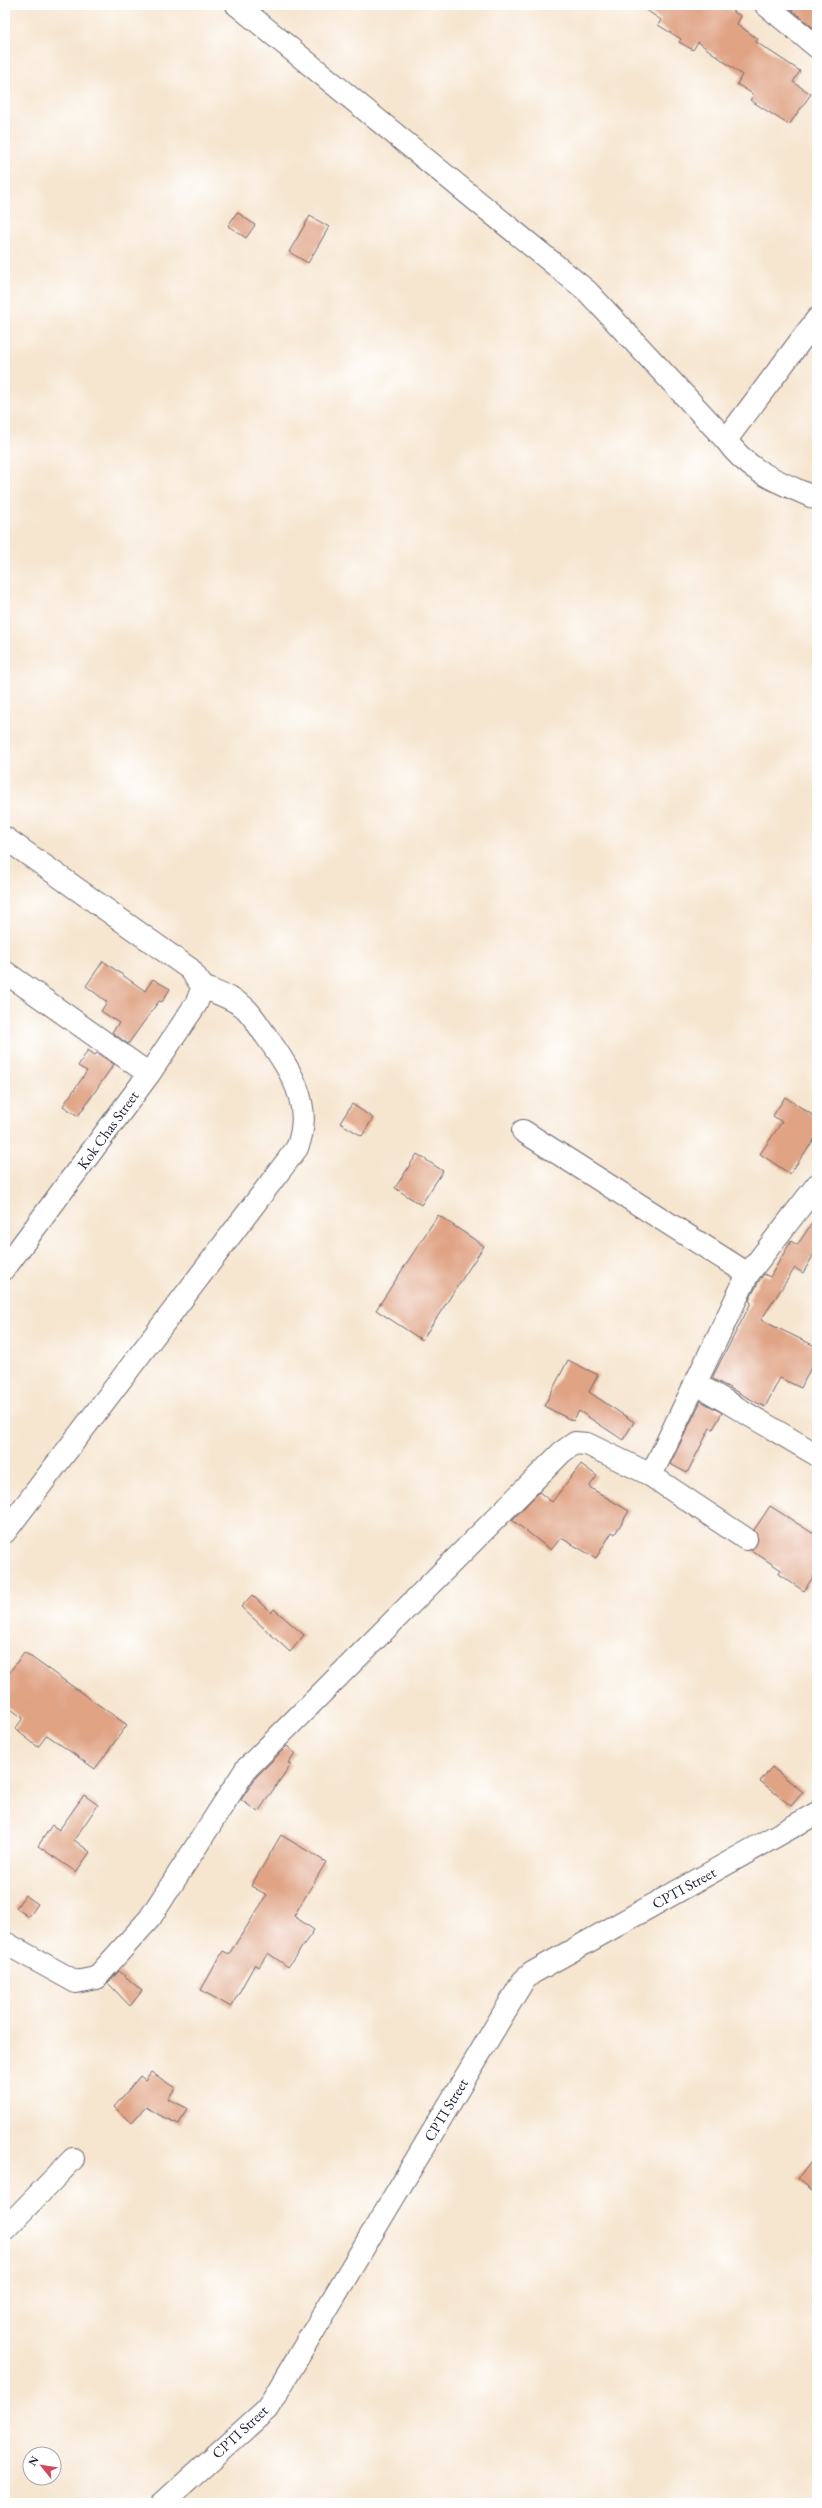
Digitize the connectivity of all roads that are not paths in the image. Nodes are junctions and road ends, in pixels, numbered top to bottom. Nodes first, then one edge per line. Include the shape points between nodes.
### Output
1 (237, 5) edge
2 (766, 5) edge
3 (817, 47) edge
4 (817, 319) edge
5 (726, 440) junction
6 (817, 499) edge
7 (5, 838) edge
8 (5, 972) edge
9 (203, 987) junction
10 (149, 1074) junction
11 (523, 1131) dead end
12 (815, 1190) edge
13 (5, 1268) edge
14 (748, 1274) junction
15 (695, 1383) junction
16 (817, 1455) edge
17 (647, 1473) junction
18 (5, 1532) edge
19 (746, 1539) dead end
20 (813, 1823) edge
21 (5, 1943) edge
22 (73, 2159) dead end
23 (5, 2229) edge
24 (163, 2503) edge

1 - 5 street via 587,290
2 - 3 street
4 - 5 street
5 - 6 street via 738,457 758,472
7 - 9 street via 190,969
8 - 10 street
9 - 10 street, Kok Chas Street via 196,1004
9 - 18 street via 246,1009 282,1058 300,1093 303,1113 302,1135 297,1148
10 - 13 street, Kok Chas Street
11 - 14 street
12 - 14 street
14 - 15 street
15 - 16 street
15 - 17 street via 658,1463
17 - 19 street
17 - 21 street via 587,1444 575,1443 562,1452 246,1769 150,1918 96,1978 76,1982
20 - 24 street, CPTI Street via 532,1973 523,1981 270,2406
22 - 23 street

